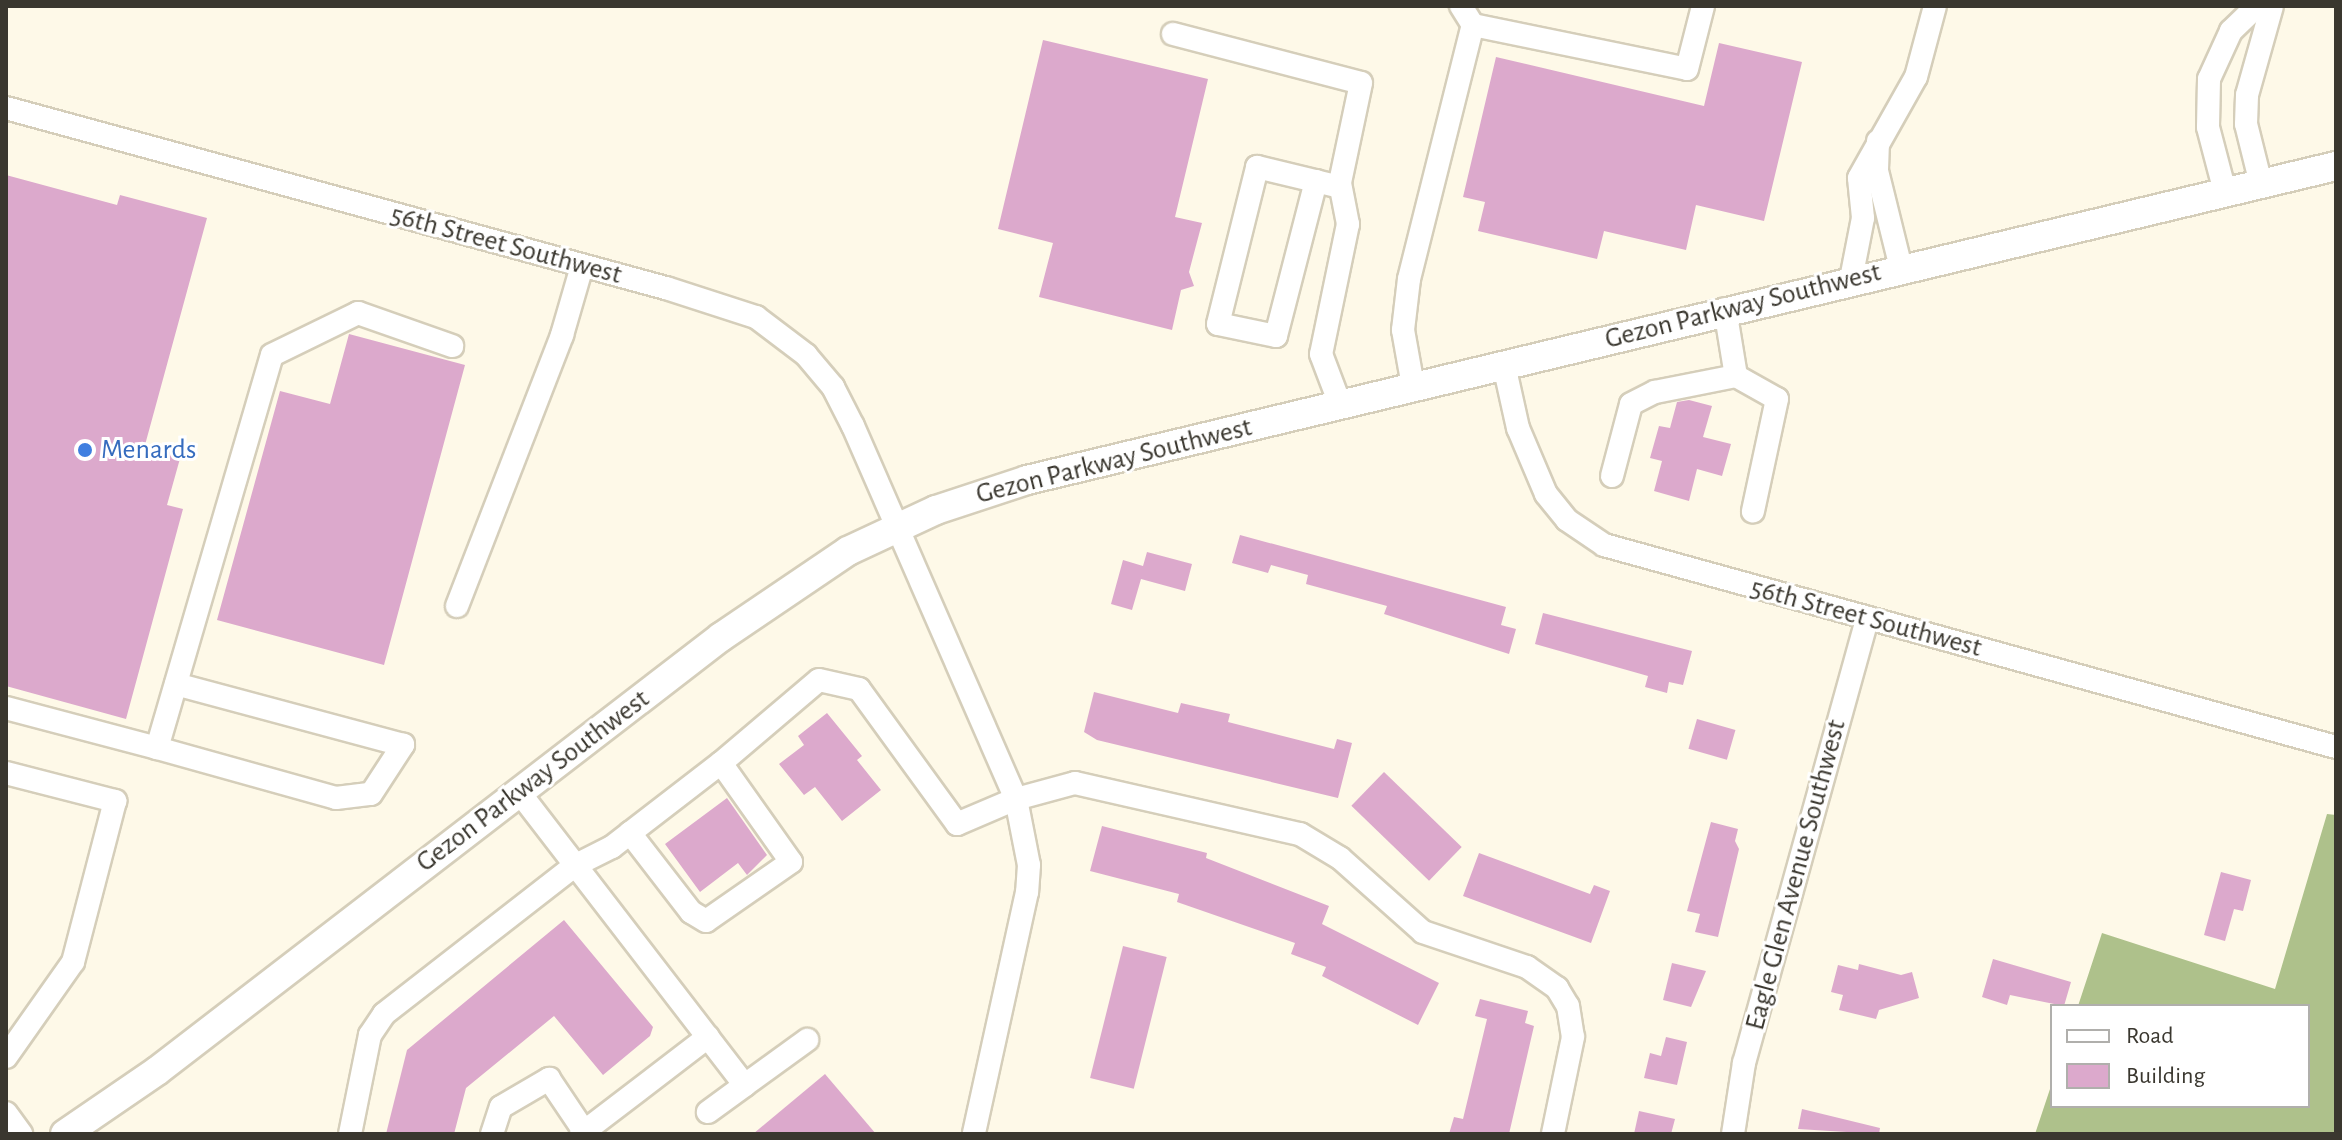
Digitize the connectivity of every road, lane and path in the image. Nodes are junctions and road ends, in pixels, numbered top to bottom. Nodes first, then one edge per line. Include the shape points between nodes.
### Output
1 (1703, 6) edge
2 (1935, 6) edge
3 (2257, 6) edge
4 (2272, 6) edge
5 (1467, 16) edge
6 (1173, 34) dead end
7 (6, 108) edge
8 (1878, 140) junction
9 (2336, 166) edge
10 (1316, 181) junction
11 (2261, 184) junction
12 (1340, 187) junction
13 (2225, 192) junction
14 (582, 266) junction
15 (1901, 268) junction
16 (1851, 279) junction
17 (1725, 309) junction
18 (452, 346) dead end
19 (1504, 365) junction
20 (1736, 376) junction
21 (1413, 386) junction
22 (1340, 404) junction
23 (1612, 476) dead end
24 (1753, 511) dead end
25 (897, 527) junction
26 (457, 606) dead end
27 (1867, 618) junction
28 (176, 684) junction
29 (6, 708) edge
30 (2336, 747) edge
31 (157, 748) junction
32 (721, 763) junction
33 (6, 773) edge
34 (519, 792) junction
35 (1016, 799) junction
36 (630, 833) junction
37 (574, 866) junction
38 (708, 1037) junction
39 (807, 1040) dead end
40 (6, 1057) edge
41 (745, 1085) junction
42 (708, 1112) dead end
43 (6, 1113) edge
44 (582, 1133) edge
45 (21, 1134) edge
46 (65, 1134) edge
47 (350, 1134) edge
48 (492, 1134) edge
49 (974, 1134) edge
50 (1553, 1134) edge
51 (1733, 1134) edge

1 - 5 street via 1687,69
2 - 8 street via 1916,77
3 - 13 street via 2231,31 2209,79 2208,127
4 - 11 street via 2247,95 2246,124
5 - 21 street via 1409,279 1403,330
6 - 12 street via 1361,83
7 - 14 street, 56th Street Southwest
8 - 15 street via 1879,182
8 - 16 street via 1859,178 1863,218
9 - 11 main road, Gezon Parkway Southwest
10 - 10 street via 1257,167 1218,324 1276,336
10 - 12 street
11 - 13 main road, Gezon Parkway Southwest
12 - 22 street via 1348,224 1321,354
13 - 15 main road, Gezon Parkway Southwest
14 - 25 street, 56th Street Southwest via 756,317 785,335 833,387
14 - 26 street via 562,335
15 - 16 main road, Gezon Parkway Southwest
16 - 17 main road, Gezon Parkway Southwest
17 - 19 main road, Gezon Parkway Southwest
17 - 20 street
18 - 28 street via 358,313 272,355
19 - 21 main road, Gezon Parkway Southwest
19 - 27 street, 56th Street Southwest via 1518,428 1538,480 1579,530 1617,550
20 - 23 street via 1655,392 1631,404
20 - 24 street via 1777,399
21 - 22 main road, Gezon Parkway Southwest
22 - 25 main road, Gezon Parkway Southwest via 1027,480
25 - 34 main road, Gezon Parkway Southwest via 782,593
25 - 35 street, 56th Street Southwest
27 - 30 street, 56th Street Southwest
27 - 51 street, Eagle Glen Avenue Southwest via 1744,1063
28 - 31 street
28 - 31 street via 403,745 371,794 336,798
29 - 31 street
32 - 35 street via 819,680 859,689 957,824
32 - 36 street
32 - 36 street via 789,855 786,870 706,921 691,912
33 - 40 street via 115,801 73,962
34 - 37 street
34 - 46 main road, Gezon Parkway Southwest via 157,1071
35 - 49 street, 56th Street Southwest via 1029,865 1027,892
35 - 50 street via 1075,783 1097,785 1300,834 1340,858 1423,932 1527,967 1563,997 1573,1037
36 - 37 street
37 - 38 street
37 - 47 street via 384,1014 370,1035
38 - 41 street
38 - 44 street
39 - 41 street
41 - 42 street
43 - 45 street
44 - 48 street via 549,1079 501,1107

